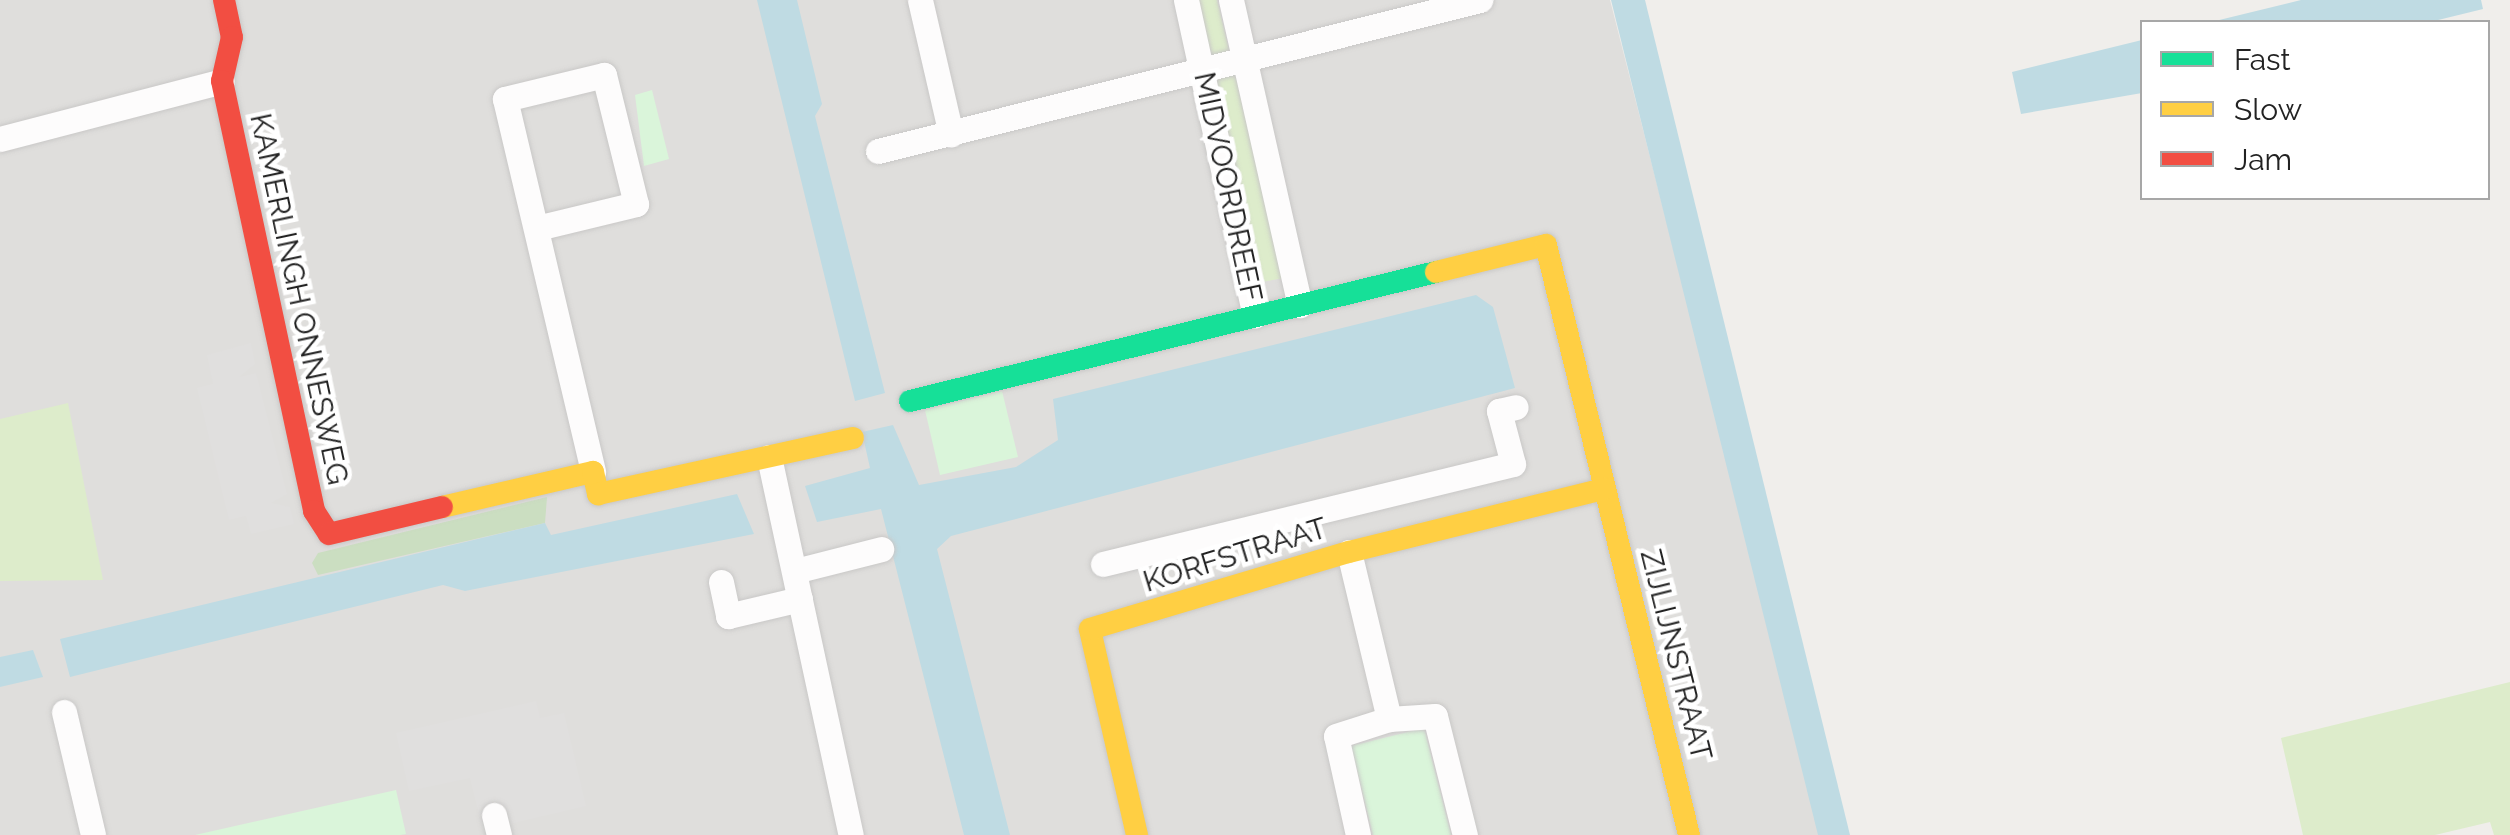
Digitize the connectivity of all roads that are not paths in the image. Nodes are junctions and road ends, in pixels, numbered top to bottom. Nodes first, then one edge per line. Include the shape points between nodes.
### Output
1 (224, 0) edge
2 (920, 0) edge
3 (1186, 0) edge
4 (1231, 0) edge
5 (1480, 0) edge
6 (1244, 58) junction
7 (1202, 65) junction
8 (222, 81) junction
9 (952, 134) junction
10 (0, 139) edge
11 (878, 151) dead end
12 (537, 228) junction
13 (1300, 305) junction
14 (1255, 316) junction
15 (910, 401) dead end
16 (1516, 407) dead end
17 (853, 438) dead end
18 (769, 456) junction
19 (594, 472) junction
20 (1603, 489) junction
21 (881, 549) dead end
22 (1349, 552) junction
23 (1103, 564) dead end
24 (796, 570) junction
25 (721, 582) dead end
26 (800, 599) junction
27 (64, 712) dead end
28 (1389, 719) junction
29 (93, 835) edge
30 (852, 835) edge
31 (1137, 835) edge
32 (1358, 835) edge
33 (1465, 835) edge
34 (1690, 835) edge

1 - 8 street, KAMERLINGH ONNESWEG via 232,36
2 - 9 street
3 - 7 street, MIDVOORDREEF
4 - 6 street, MIDVOORDREEF
5 - 6 street
6 - 7 street
6 - 13 street, MIDVOORDREEF
7 - 9 street
7 - 14 street, MIDVOORDREEF
8 - 10 street
8 - 19 street, KAMERLINGH ONNESWEG via 314,511 330,534
9 - 11 street
12 - 12 street via 506,99 604,75 636,204
12 - 19 street
13 - 14 street, MIDVOORDREEF
13 - 20 street, ZIJLIJNSTRAAT via 1546,245
14 - 15 street
16 - 23 street via 1499,411 1513,464
17 - 18 street
18 - 19 street via 598,494
18 - 24 street
20 - 22 street, KORFSTRAAT
20 - 34 street, ZIJLIJNSTRAAT
21 - 24 street
22 - 28 street
22 - 31 street, KORFSTRAAT via 1090,630
24 - 26 street
25 - 26 street via 728,616
26 - 30 street
27 - 29 street
28 - 32 street via 1336,736
28 - 33 street via 1435,716

